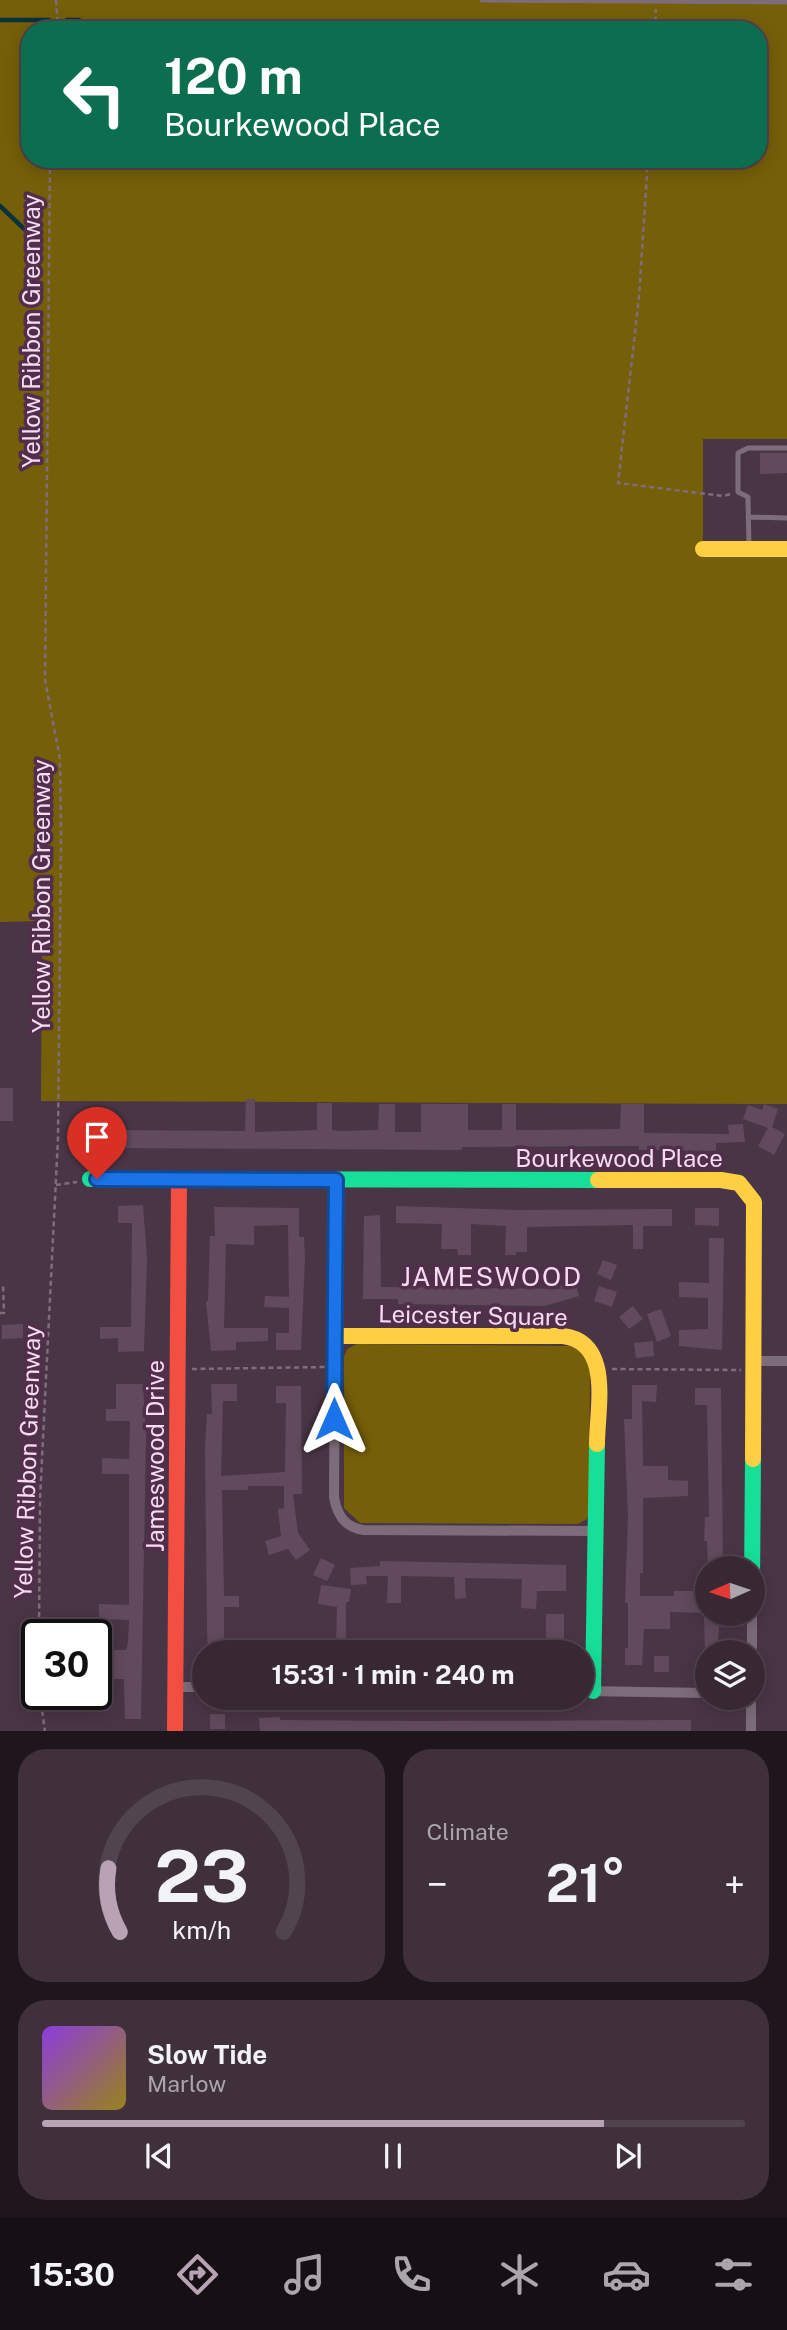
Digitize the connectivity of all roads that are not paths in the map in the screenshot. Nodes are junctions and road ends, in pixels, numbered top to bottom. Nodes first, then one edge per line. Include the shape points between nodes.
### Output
1 (482, 0) edge
2 (656, 1) edge
3 (787, 2) edge
4 (787, 447) edge
5 (748, 517) junction
6 (787, 518) edge
7 (703, 549) dead end
8 (749, 549) junction
9 (787, 550) edge
10 (90, 1179) road end
11 (336, 1180) junction
12 (179, 1181) junction
13 (335, 1336) junction
14 (787, 1361) edge
15 (755, 1365) junction
16 (597, 1531) junction
17 (752, 1556) edge
18 (591, 1640) edge
19 (176, 1687) junction
20 (192, 1687) edge
21 (594, 1691) edge
22 (695, 1693) edge
23 (751, 1710) edge
24 (176, 1731) edge
25 (751, 1731) edge

1 - 2 lane
2 - 3 lane
4 - 5 lane via 740,451 738,492 748,498
5 - 6 lane
5 - 8 lane
7 - 8 street
8 - 9 street
10 - 12 street, Bourkewood Place
11 - 12 street, Bourkewood Place
11 - 13 street
11 - 15 street, Bourkewood Place via 721,1180 739,1184 749,1192 756,1210
12 - 19 street, Jameswood Drive
13 - 16 street via 334,1497 347,1524 364,1531
13 - 16 street, Leicester Square via 571,1336 587,1344 598,1368
14 - 15 street
15 - 17 street, Bourkewood Place
16 - 18 street
19 - 20 street
19 - 24 street, Jameswood Drive
21 - 22 street
23 - 25 street

